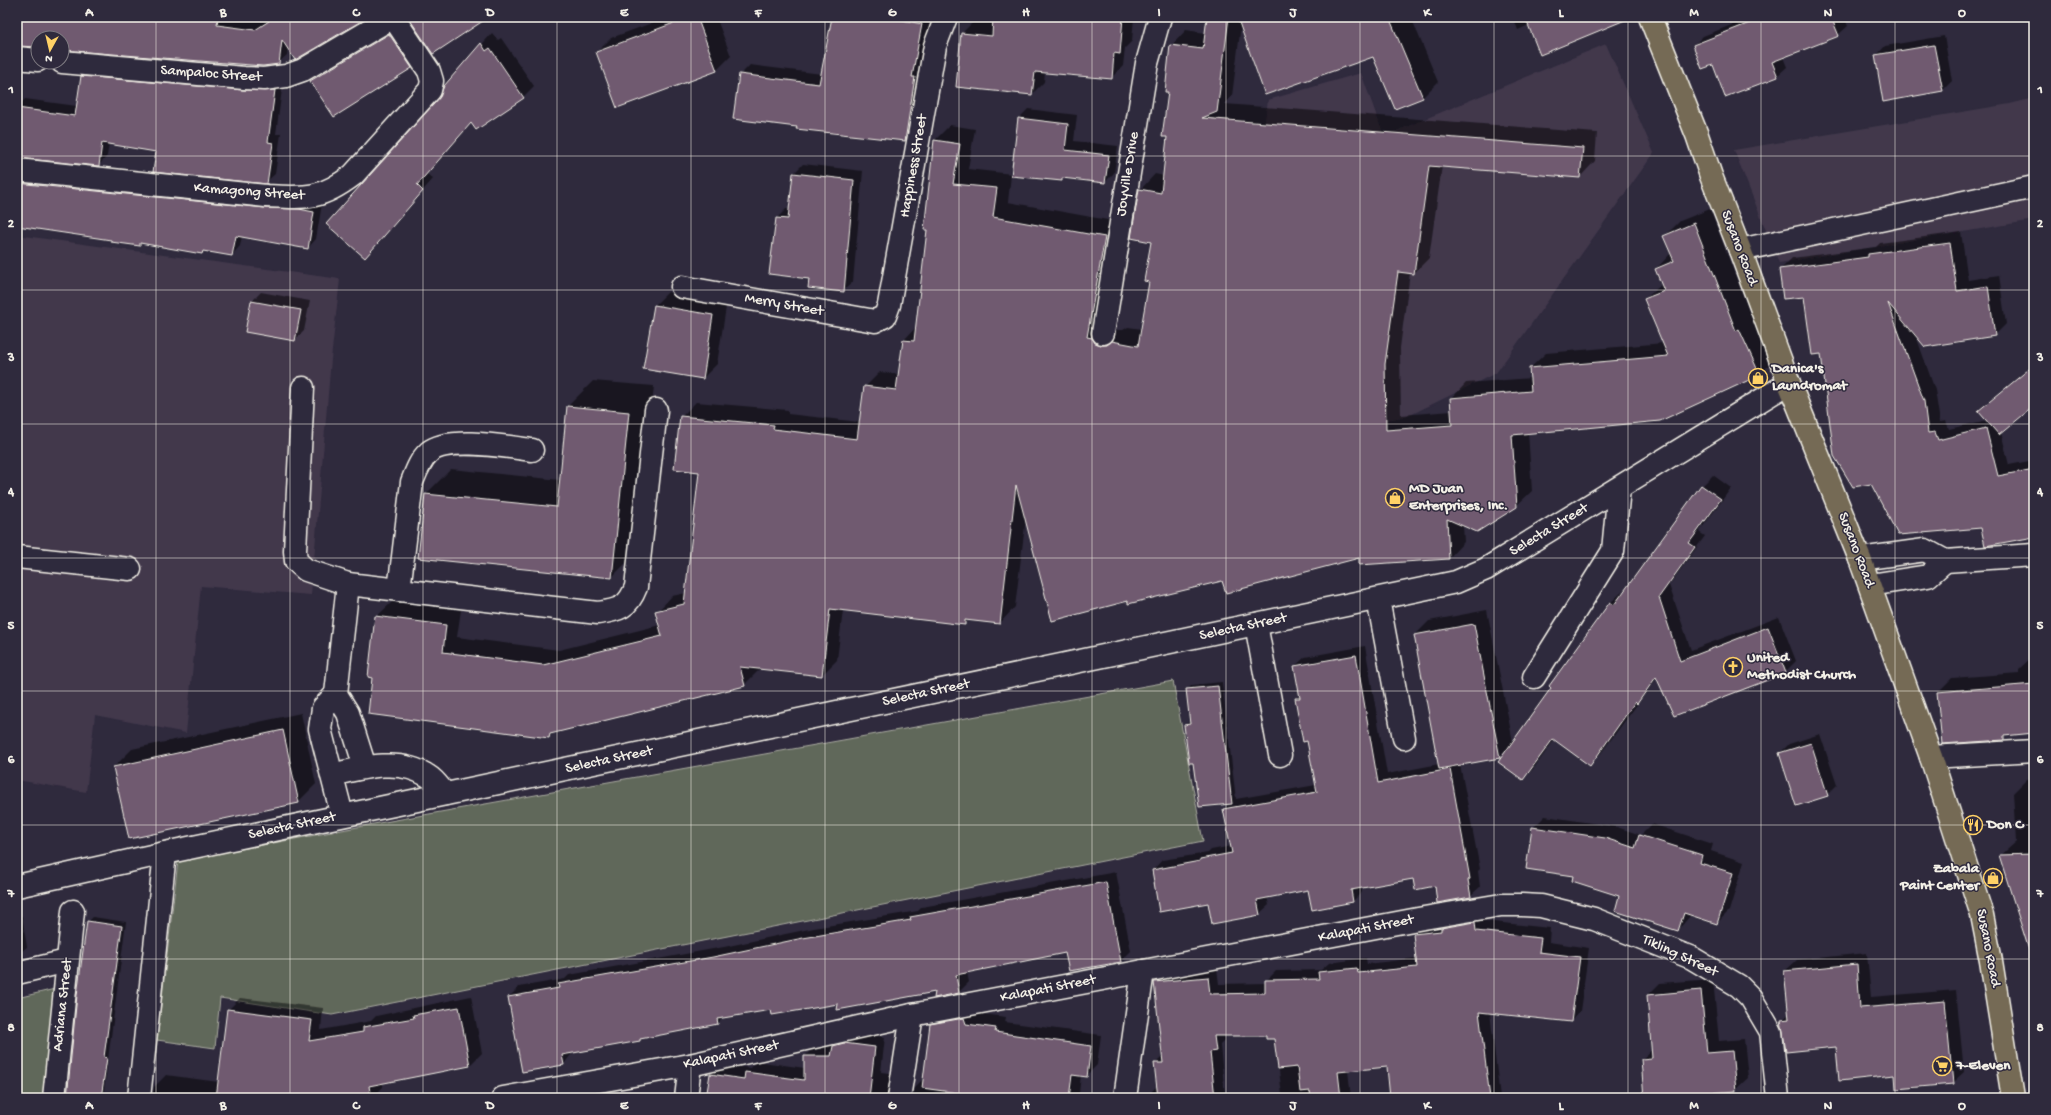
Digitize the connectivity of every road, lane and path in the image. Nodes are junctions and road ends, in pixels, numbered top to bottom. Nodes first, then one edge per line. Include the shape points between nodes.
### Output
1 (393, 17) edge
2 (946, 17) edge
3 (1160, 17) edge
4 (1650, 17) edge
5 (17, 58) edge
6 (30, 59) edge
7 (70, 63) edge
8 (17, 170) edge
9 (2034, 187) edge
10 (1740, 250) junction
11 (682, 287) dead end
12 (885, 316) joint
13 (1103, 333) dead end
14 (1789, 383) junction
15 (303, 388) dead end
16 (656, 410) dead end
17 (532, 450) dead end
18 (1619, 488) junction
19 (2034, 555) edge
20 (17, 557) edge
21 (1860, 559) junction
22 (1945, 561) junction
23 (130, 570) dead end
24 (348, 584) junction
25 (1870, 585) junction
26 (399, 590) junction
27 (1378, 599) junction
28 (1256, 624) junction
29 (1534, 677) dead end
30 (336, 694) junction
31 (1404, 738) dead end
32 (2034, 751) edge
33 (1280, 754) dead end
34 (1931, 757) junction
35 (365, 767) junction
36 (332, 775) junction
37 (445, 794) junction
38 (342, 816) junction
39 (165, 853) junction
40 (17, 886) edge
41 (73, 911) dead end
42 (1594, 919) joint
43 (68, 961) junction
44 (1143, 971) junction
45 (17, 973) edge
46 (912, 1015) junction
47 (690, 1065) junction
48 (54, 1098) edge
49 (139, 1098) edge
50 (503, 1098) edge
51 (686, 1098) edge
52 (899, 1098) edge
53 (1125, 1098) edge
54 (1778, 1098) edge
55 (2013, 1098) edge

1 - 7 street, Sampaloc Street via 303,70 286,76 244,78
1 - 8 street, Kamagong Street via 429,71 432,81 430,90 353,175 319,195 266,196
2 - 12 street, Happiness Street via 935,46
3 - 13 street, JoyVille Drive via 1147,64
4 - 10 main road, Susano Road via 1698,135
5 - 6 street
9 - 10 street
10 - 14 main road, Susano Road
11 - 12 street, Merry Street via 875,321
14 - 18 street, Selecta Street
14 - 21 main road, Susano Road
15 - 24 street via 296,561 306,570
16 - 26 street via 638,577 632,599 625,606 598,613
17 - 26 street via 451,444 429,452 418,467 412,482
18 - 27 street, Selecta Street via 1486,569 1456,582
18 - 29 street via 1612,551
19 - 22 street
20 - 23 street
21 - 22 street via 1924,550
21 - 25 main road, Susano Road
22 - 25 street via 1928,576
24 - 26 street
24 - 30 street
25 - 34 main road, Susano Road
27 - 28 street, Selecta Street
27 - 31 street
28 - 33 street
28 - 37 street, Selecta Street
30 - 35 street via 348,713
30 - 36 street via 323,708 320,717 322,741
32 - 34 street
34 - 55 main road, Susano Road via 1982,915 1992,961
35 - 36 street
35 - 37 street via 386,766 416,770 428,776
36 - 38 street
37 - 38 street, Selecta Street
38 - 39 street, Selecta Street
39 - 40 street, Selecta Street
39 - 49 street
41 - 43 street, Adriana Street
42 - 44 street, Kalapati Street via 1541,906 1501,905 1418,918
42 - 54 street, Tikling Street via 1692,958 1739,986 1751,998 1771,1032
43 - 45 street
43 - 48 street, Adriana Street
44 - 46 street, Kalapati Street
44 - 53 street
46 - 47 street, Kalapati Street
46 - 52 street
47 - 50 street, Kalapati Street
47 - 51 street

